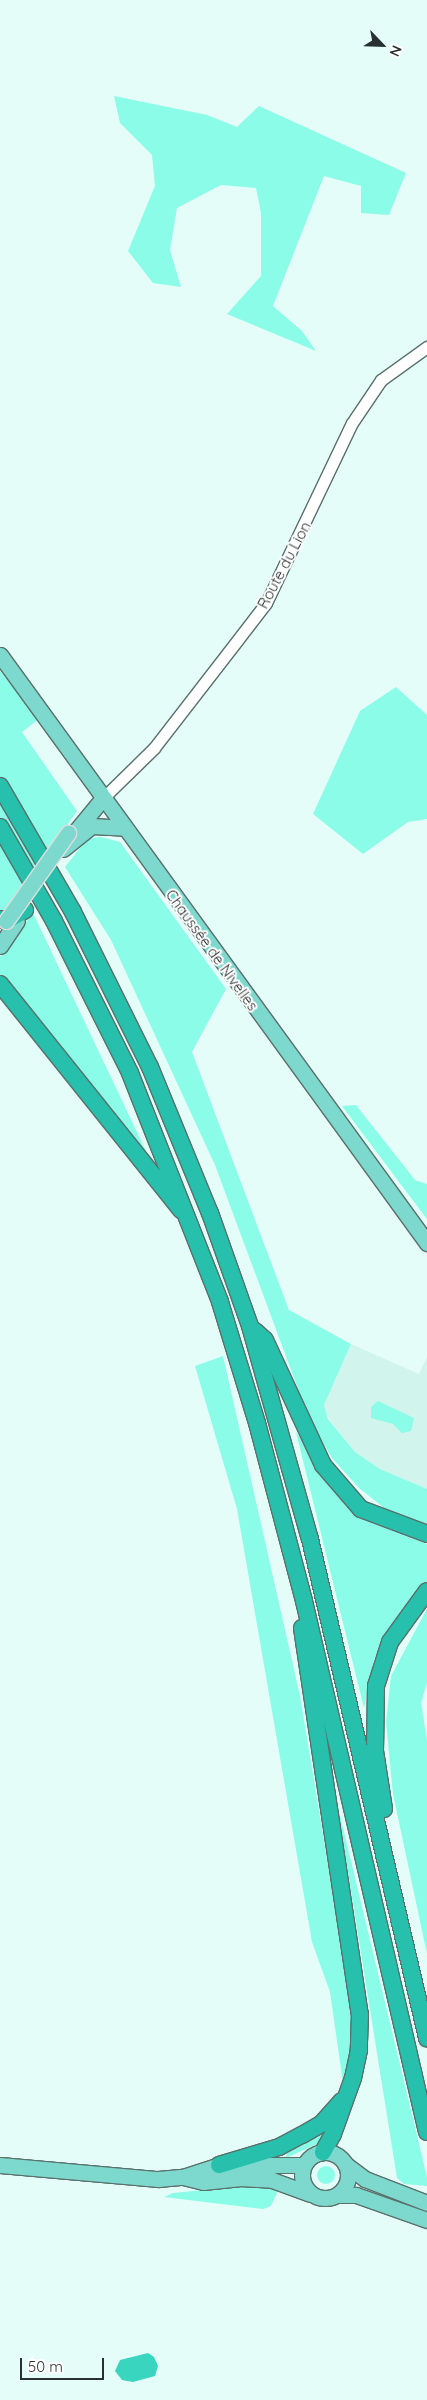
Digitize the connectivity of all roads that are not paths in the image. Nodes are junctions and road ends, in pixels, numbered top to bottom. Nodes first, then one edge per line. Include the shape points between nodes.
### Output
1 (427, 347) edge
2 (0, 655) edge
3 (0, 786) edge
4 (103, 798) junction
5 (0, 827) edge
6 (125, 828) junction
7 (68, 840) junction
8 (10, 920) edge
9 (0, 946) edge
10 (0, 984) edge
11 (190, 1220) junction
12 (427, 1243) edge
13 (250, 1326) junction
14 (427, 1534) edge
15 (427, 1591) edge
16 (304, 1601) junction
17 (384, 1853) junction
18 (427, 2038) edge
19 (348, 2094) junction
20 (427, 2132) edge
21 (323, 2152) junction
22 (345, 2164) junction
23 (0, 2165) edge
24 (219, 2165) junction
25 (303, 2165) junction
26 (183, 2177) junction
27 (311, 2194) junction
28 (337, 2195) junction
29 (425, 2202) edge
30 (427, 2220) edge

1 - 4 street, Route du Lion via 381,380 352,423 266,602 165,736
2 - 4 main road, Chaussée de Nivelles
3 - 13 highway via 73,912 150,1067 210,1213
4 - 6 main road, Chaussée de Nivelles
4 - 7 main road, Route du Lion via 84,810
5 - 11 highway via 54,921 130,1073
6 - 7 main road, Route du Lion via 91,826
6 - 12 main road, Chaussée de Nivelles
7 - 8 main road, Route du Lion
7 - 8 main road, Route du Lion, bridge
8 - 9 main road, Route du Lion
10 - 11 highway
11 - 16 highway via 220,1302 257,1423
13 - 14 highway via 264,1340 323,1465 361,1509
13 - 17 highway via 310,1539
15 - 17 highway via 390,1642 376,1686 374,1752 387,1822
16 - 19 highway via 301,1636 360,2014 359,2050
16 - 20 highway
17 - 18 highway
19 - 21 highway
19 - 24 highway via 320,2124 302,2135 279,2146
21 - 22 main road via 332,2153
21 - 25 main road via 315,2154
22 - 28 main road via 348,2178
22 - 29 main road via 364,2179
23 - 26 main road via 158,2179
24 - 25 main road
24 - 26 main road
25 - 27 main road via 302,2181
26 - 27 main road via 203,2182 239,2178 272,2180
27 - 28 main road via 324,2198
28 - 30 main road via 356,2195

